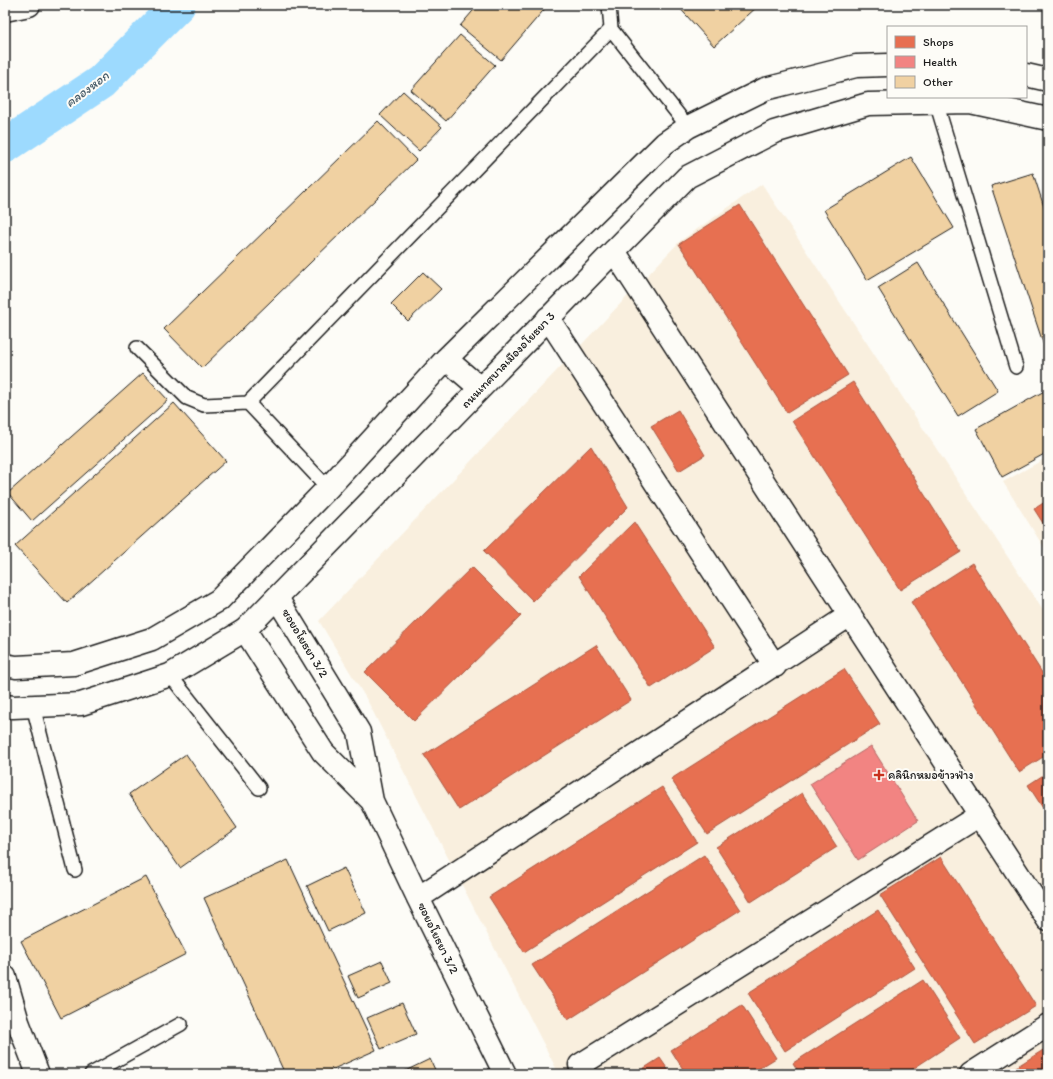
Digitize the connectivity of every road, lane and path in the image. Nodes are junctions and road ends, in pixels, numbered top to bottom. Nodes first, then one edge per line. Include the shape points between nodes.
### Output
1 (29, 5) edge
2 (609, 5) edge
3 (5, 10) edge
4 (611, 29) junction
5 (887, 65) edge
6 (1027, 75) edge
7 (1048, 80) edge
8 (936, 102) junction
9 (1048, 119) edge
10 (688, 127) junction
11 (614, 251) junction
12 (548, 318) junction
13 (137, 348) dead end
14 (446, 359) junction
15 (1016, 366) dead end
16 (480, 388) junction
17 (248, 403) junction
18 (328, 488) junction
19 (277, 598) junction
20 (850, 615) junction
21 (245, 630) junction
22 (5, 665) edge
23 (775, 666) junction
24 (170, 675) junction
25 (5, 706) edge
26 (33, 706) junction
27 (259, 788) dead end
28 (372, 801) junction
29 (980, 815) junction
30 (75, 870) dead end
31 (418, 898) junction
32 (1048, 920) edge
33 (5, 977) edge
34 (181, 1024) dead end
35 (1048, 1025) edge
36 (580, 1065) dead end
37 (38, 1074) edge
38 (91, 1074) edge
39 (505, 1074) edge
40 (971, 1074) edge

1 - 3 street
2 - 4 lane
4 - 10 lane
4 - 17 lane
5 - 10 street via 856,66 765,89
6 - 7 street
8 - 9 street, ถนนเทศบาลเมืองอโยธยา 3 via 970,102
8 - 11 street, ถนนเทศบาลเมืองอโยธยา 3 via 868,104 774,132 687,177
8 - 15 lane
10 - 14 street via 665,143
11 - 12 street, ถนนเทศบาลเมืองอโยธยา 3
11 - 20 street
12 - 16 street, ถนนเทศบาลเมืองอโยธยา 3
12 - 23 street
13 - 17 lane via 187,398 204,405
14 - 16 street
14 - 18 street
16 - 19 street, ถนนเทศบาลเมืองอโยธยา 3
17 - 18 lane
18 - 22 street via 220,600 152,639 74,664 16,667
19 - 21 street, ถนนเทศบาลเมืองอโยธยา 3
19 - 28 street, ซอยอโยธยา 3/2 via 359,732
20 - 23 street
20 - 29 street
21 - 24 street, ถนนเทศบาลเมืองอโยธยา 3
21 - 28 street, ซอยอโยธยา 3/2 via 323,752
23 - 31 street
24 - 26 street, ถนนเทศบาลเมืองอโยธยา 3 via 81,704
24 - 27 lane
25 - 26 street, ถนนเทศบาลเมืองอโยธยา 3
26 - 30 lane
28 - 31 street, ซอยอโยธยา 3/2
29 - 32 street
29 - 36 street
31 - 39 street, ซอยอโยธยา 3/2
33 - 37 street via 18,1022
34 - 38 lane
35 - 40 street

